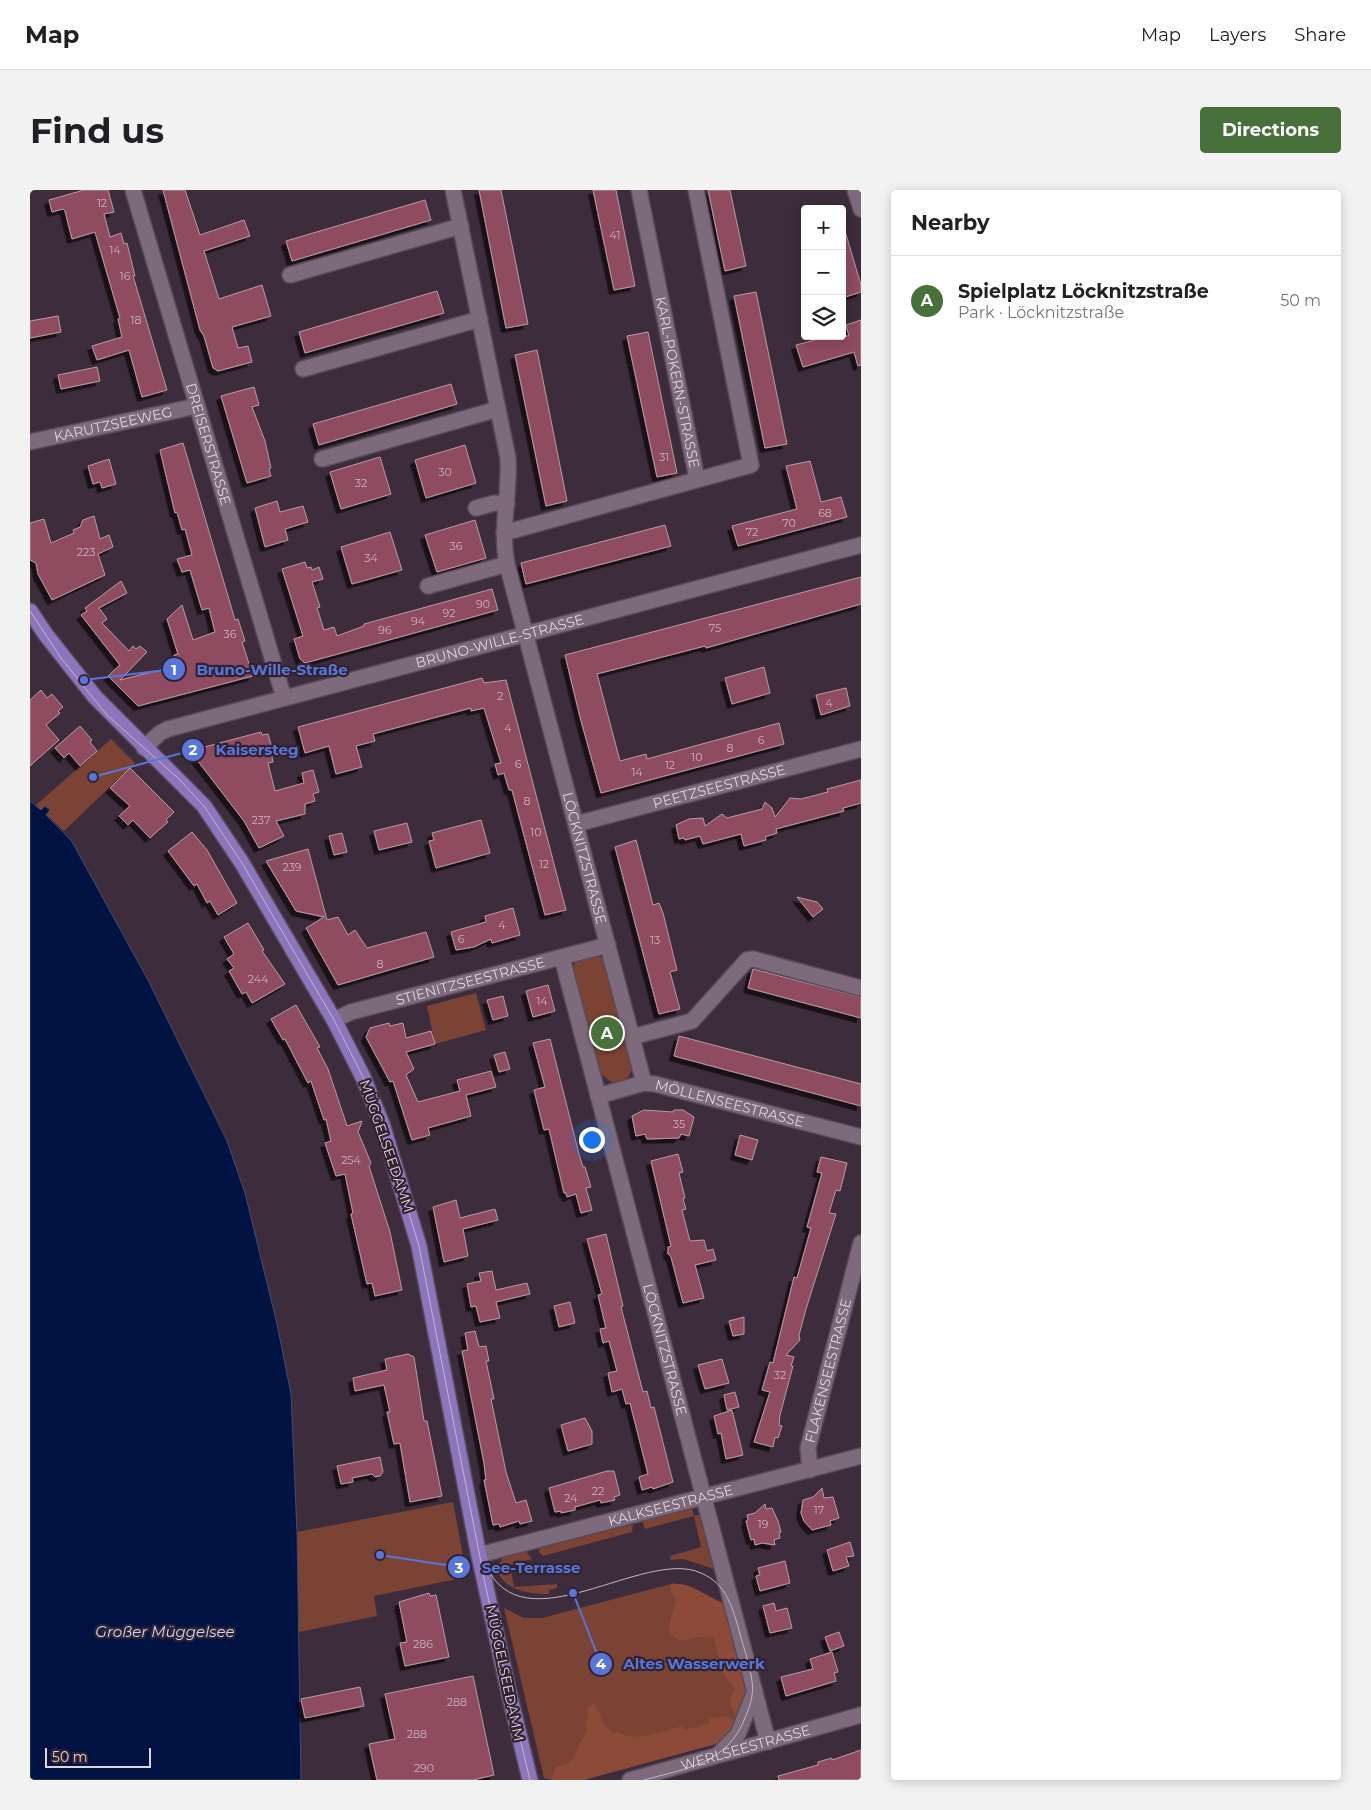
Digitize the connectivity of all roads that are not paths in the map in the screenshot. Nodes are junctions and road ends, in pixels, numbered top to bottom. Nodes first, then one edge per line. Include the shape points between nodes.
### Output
1 (133, 190) edge
2 (453, 190) edge
3 (639, 190) edge
4 (696, 190) edge
5 (855, 190) edge
6 (861, 209) edge
7 (461, 226) junction
8 (290, 275) dead end
9 (480, 319) junction
10 (302, 369) dead end
11 (197, 406) junction
12 (498, 409) junction
13 (30, 442) edge
14 (322, 459) dead end
15 (696, 479) junction
16 (507, 504) junction
17 (476, 508) dead end
18 (504, 533) junction
19 (861, 544) edge
20 (507, 564) junction
21 (428, 586) dead end
22 (30, 611) edge
23 (525, 633) junction
24 (284, 698) junction
25 (144, 748) junction
26 (861, 749) edge
27 (576, 824) junction
28 (608, 945) junction
29 (562, 958) junction
30 (861, 988) edge
31 (334, 1020) junction
32 (632, 1037) junction
33 (644, 1083) junction
34 (598, 1096) junction
35 (861, 1137) edge
36 (861, 1242) edge
37 (861, 1456) edge
38 (810, 1470) junction
39 (704, 1498) junction
40 (479, 1555) junction
41 (755, 1691) junction
42 (861, 1715) edge
43 (768, 1742) junction
44 (715, 1757) junction
45 (530, 1780) edge
46 (630, 1780) edge

1 - 11 street, DREISERSTRASSE
2 - 7 street
3 - 15 street, KARL-POKERN-STRASSE
4 - 15 street, KARL-POKERN-STRASSE via 751,465
5 - 6 street
7 - 8 street
7 - 9 street
9 - 10 street
9 - 12 street
11 - 13 street, KARUTZSEEWEG
11 - 24 street, DREISERSTRASSE
12 - 14 street
12 - 16 street via 508,458
15 - 18 street
16 - 17 street via 495,503
16 - 18 street
18 - 20 street
19 - 23 street, BRUNO-WILLE-STRASSE
20 - 21 street
20 - 23 street
22 - 25 main road, MÜGGELSEEDAMM via 82,682
23 - 24 street, BRUNO-WILLE-STRASSE
23 - 27 street, LÖCKNITZSTRASSE
24 - 25 street, BRUNO-WILLE-STRASSE via 168,729
25 - 31 main road, MÜGGELSEEDAMM via 204,806
26 - 27 street, PEETZSEESTRASSE
27 - 28 street, LÖCKNITZSTRASSE
28 - 29 street, STIENITZSEESTRASSE
28 - 32 street, LÖCKNITZSTRASSE
29 - 31 street, STIENITZSEESTRASSE via 351,1012
29 - 34 street, LÖCKNITZSTRASSE
30 - 32 street via 753,959 746,960 692,1020
31 - 40 main road, MÜGGELSEEDAMM via 382,1124 408,1204
32 - 33 street, LÖCKNITZSTRASSE
33 - 34 street, MÖLLENSEESTRASSE
33 - 35 street, MÖLLENSEESTRASSE
34 - 39 street, LÖCKNITZSTRASSE
36 - 38 street, FLAKENSEESTRASSE via 808,1448
37 - 38 street, KALKSEESTRASSE
38 - 39 street, KALKSEESTRASSE
39 - 40 street, KALKSEESTRASSE
39 - 41 street, LÖCKNITZSTRASSE
40 - 45 main road, MÜGGELSEEDAMM
41 - 43 street, LÖCKNITZSTRASSE
41 - 44 street via 738,1734
42 - 43 street, WERLSEESTRASSE
43 - 44 street, WERLSEESTRASSE
44 - 46 street, WERLSEESTRASSE

